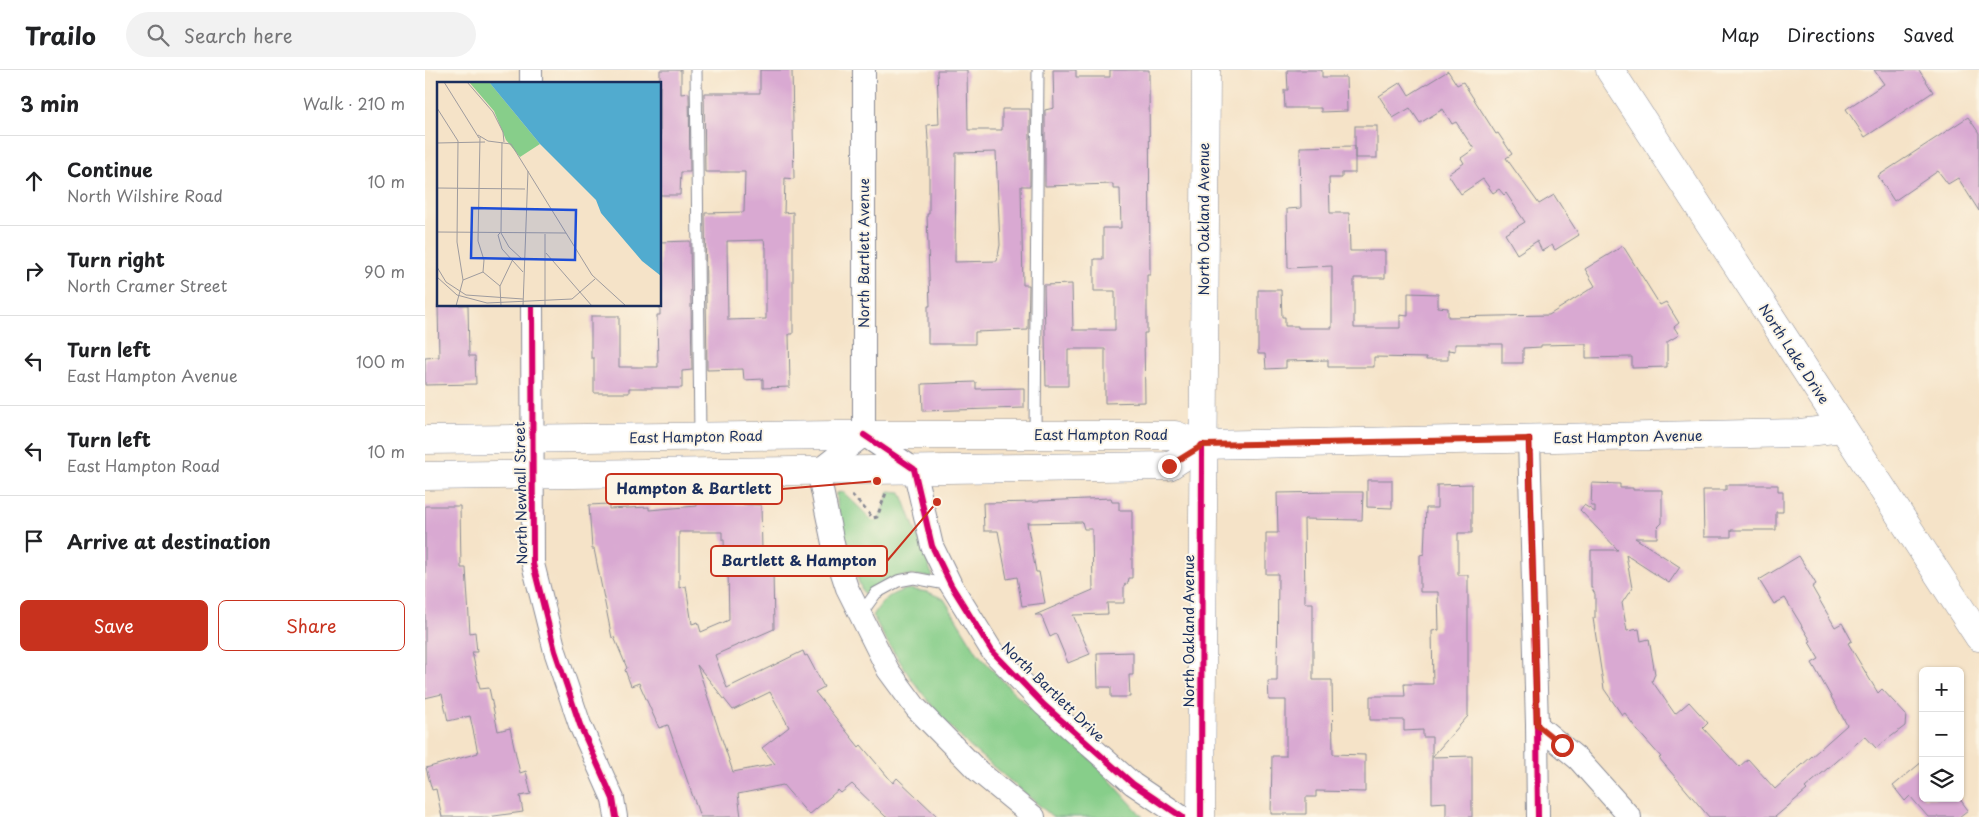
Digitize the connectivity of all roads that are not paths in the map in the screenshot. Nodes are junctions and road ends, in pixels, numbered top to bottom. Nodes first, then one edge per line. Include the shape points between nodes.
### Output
1 (696, 70) edge
2 (864, 70) edge
3 (1038, 70) edge
4 (1205, 70) edge
5 (1610, 70) edge
6 (532, 306) edge
7 (1843, 428) junction
8 (1035, 434) junction
9 (864, 435) junction
10 (699, 436) junction
11 (532, 439) junction
12 (1529, 439) junction
13 (425, 440) edge
14 (1203, 445) junction
15 (913, 469) junction
16 (818, 471) junction
17 (425, 476) edge
18 (533, 476) junction
19 (951, 584) junction
20 (860, 615) junction
21 (1979, 637) edge
22 (1537, 725) junction
23 (616, 817) edge
24 (1035, 817) edge
25 (1182, 817) edge
26 (1201, 817) edge
27 (1538, 817) edge
28 (1630, 817) edge

1 - 10 lane
2 - 9 street, North Bartlett Avenue
3 - 8 lane
4 - 14 main road, North Oakland Avenue
5 - 7 main road, North Lake Drive
6 - 11 street, North Newhall Street
7 - 12 main road, East Hampton Avenue via 1800,433
7 - 21 main road, North Lake Drive
8 - 9 main road, East Hampton Road
8 - 14 main road, East Hampton Road via 1175,435
9 - 10 main road, East Hampton Road
9 - 15 street
9 - 16 street
10 - 11 main road, East Hampton Road
11 - 13 main road, East Hampton Road
11 - 18 street, North Newhall Street
12 - 14 main road, East Hampton Avenue
12 - 22 street
14 - 15 main road, East Hampton Road via 1169,466
14 - 26 main road, North Oakland Avenue
15 - 16 main road, East Hampton Road
15 - 19 street, North Bartlett Drive via 932,546
16 - 18 main road, East Hampton Road
16 - 20 street via 834,548
17 - 18 main road, East Hampton Road
18 - 23 street, North Newhall Street via 533,564 555,651 579,725 613,799
19 - 20 lane via 914,578 898,581 876,592
19 - 25 street, North Bartlett Drive via 991,651 1044,705 1133,784
20 - 24 street via 888,670 915,708 978,771
22 - 27 street
22 - 28 street via 1578,759

